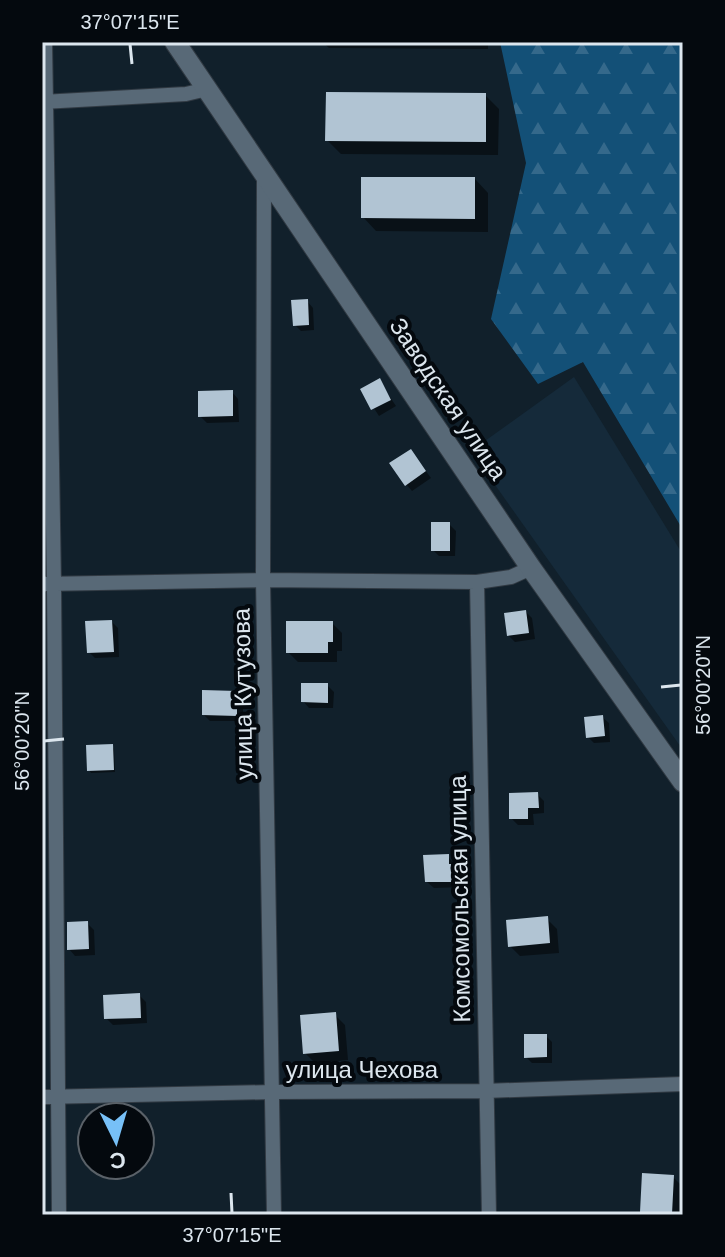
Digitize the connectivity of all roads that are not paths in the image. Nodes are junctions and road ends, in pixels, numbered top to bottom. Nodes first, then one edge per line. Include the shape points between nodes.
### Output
1 (45, 42) edge
2 (175, 42) edge
3 (207, 89) junction
4 (43, 102) edge
5 (264, 172) junction
6 (531, 568) junction
7 (263, 580) junction
8 (477, 582) junction
9 (48, 584) edge
10 (683, 782) edge
11 (683, 1084) edge
12 (485, 1091) junction
13 (272, 1092) junction
14 (50, 1098) edge
15 (59, 1215) edge
16 (274, 1215) edge
17 (489, 1215) edge

1 - 4 street
2 - 3 street, Заводская улица
3 - 4 street
3 - 5 street, Заводская улица
4 - 9 street
5 - 6 street, Заводская улица
5 - 7 street, улица Кутузова
6 - 8 street
6 - 10 street, Заводская улица
7 - 8 street
7 - 9 street
7 - 13 street, улица Кутузова
8 - 12 street, Комсомольская улица
9 - 14 street
11 - 12 street, улица Чехова
12 - 13 street, улица Чехова
12 - 17 street, Комсомольская улица
13 - 14 street, улица Чехова
13 - 16 street, улица Кутузова
14 - 15 street

